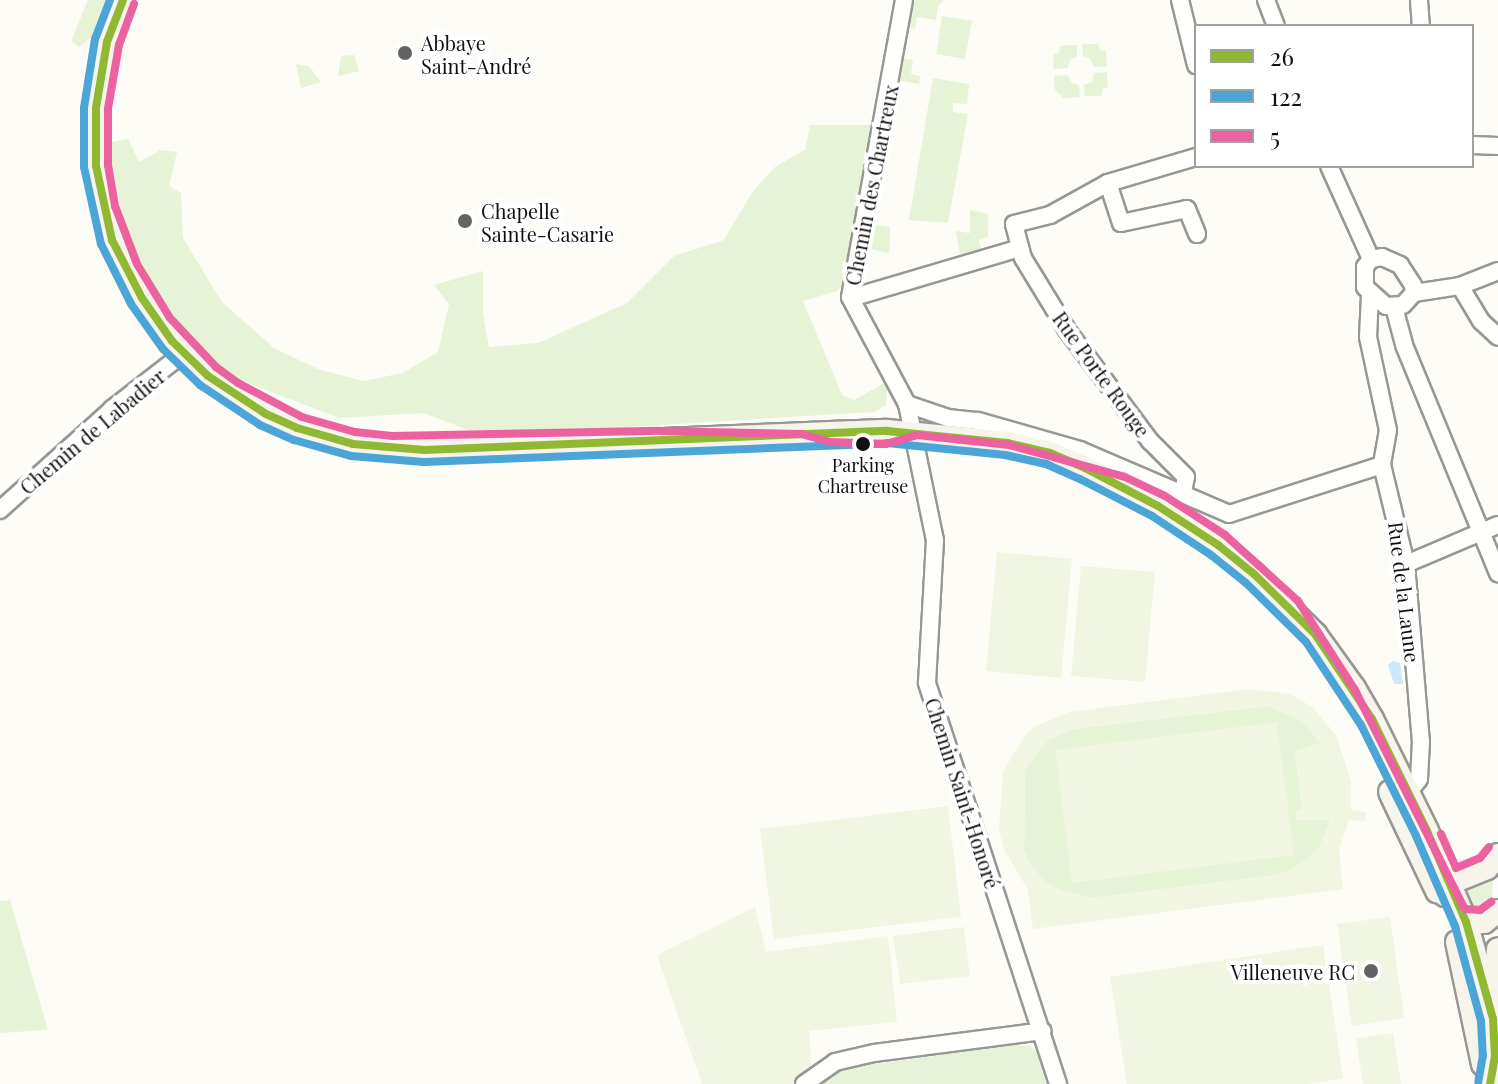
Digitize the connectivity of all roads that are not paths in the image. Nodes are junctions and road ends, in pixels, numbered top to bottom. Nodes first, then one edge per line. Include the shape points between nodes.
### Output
1 (123, 0) edge
2 (904, 0) edge
3 (1180, 0) edge
4 (1266, 0) edge
5 (1419, 0) edge
6 (1275, 24) edge
7 (1421, 24) edge
8 (1194, 57) edge
9 (1474, 145) edge
10 (1498, 146) edge
11 (1194, 158) edge
12 (1330, 168) edge
13 (1108, 183) junction
14 (1197, 234) dead end
15 (1020, 248) junction
16 (1371, 259) junction
17 (1498, 271) edge
18 (1460, 286) junction
19 (1414, 293) junction
20 (861, 295) dead end
21 (1370, 295) junction
22 (1394, 307) junction
23 (1498, 337) edge
24 (184, 353) junction
25 (907, 404) junction
26 (915, 439) junction
27 (1382, 465) junction
28 (1183, 492) junction
29 (0, 510) edge
30 (1498, 525) edge
31 (1481, 535) junction
32 (1406, 564) junction
33 (1498, 573) edge
34 (1289, 609) junction
35 (1408, 793) junction
36 (1498, 855) edge
37 (1446, 895) junction
38 (1498, 911) edge
39 (1466, 922) junction
40 (1498, 949) edge
41 (1493, 1019) junction
42 (1043, 1031) junction
43 (804, 1084) edge
44 (1058, 1084) edge
45 (1489, 1084) edge

1 - 24 main road via 99,82 99,187 112,240 126,269
2 - 25 street, Chemin des Chartreux via 850,297
3 - 8 street
4 - 6 street
5 - 7 street
9 - 10 street
11 - 13 street
12 - 16 street
13 - 14 street via 1121,223 1187,209
13 - 15 street via 1050,215 1014,224
15 - 20 street
15 - 28 street, Rue Porte Rouge via 1067,330 1150,441 1186,477
16 - 19 street via 1382,257 1400,265
16 - 21 street via 1364,275
17 - 18 street
18 - 19 street
18 - 23 street via 1481,321
19 - 22 street
21 - 22 street
21 - 27 street, Rue de la Laune via 1368,337 1388,430
22 - 31 street via 1404,345
24 - 26 main road via 208,376 266,414 353,444 425,450 660,443 801,432
24 - 29 street, Chemin de Labadier via 112,409
25 - 26 street, Chemin des Chartreux
25 - 28 street via 1080,450
26 - 34 main road via 1007,443 1050,453 1168,512 1218,545
26 - 42 street, Chemin Saint-Honoré via 935,540 927,683
27 - 28 street via 1229,514
27 - 32 street, Rue de la Laune
30 - 31 street
31 - 32 street
31 - 33 street
32 - 35 street, Rue de la Laune via 1422,757 1419,779
34 - 35 main road via 1315,634 1354,688
34 - 37 main road via 1329,668
35 - 37 main road
36 - 37 main road
37 - 39 main road via 1453,912
37 - 45 main road
38 - 39 main road via 1484,922
39 - 41 main road
40 - 41 main road
41 - 45 main road via 1495,1056
42 - 43 street via 874,1053 835,1062
42 - 44 street, Chemin Saint-Honoré

